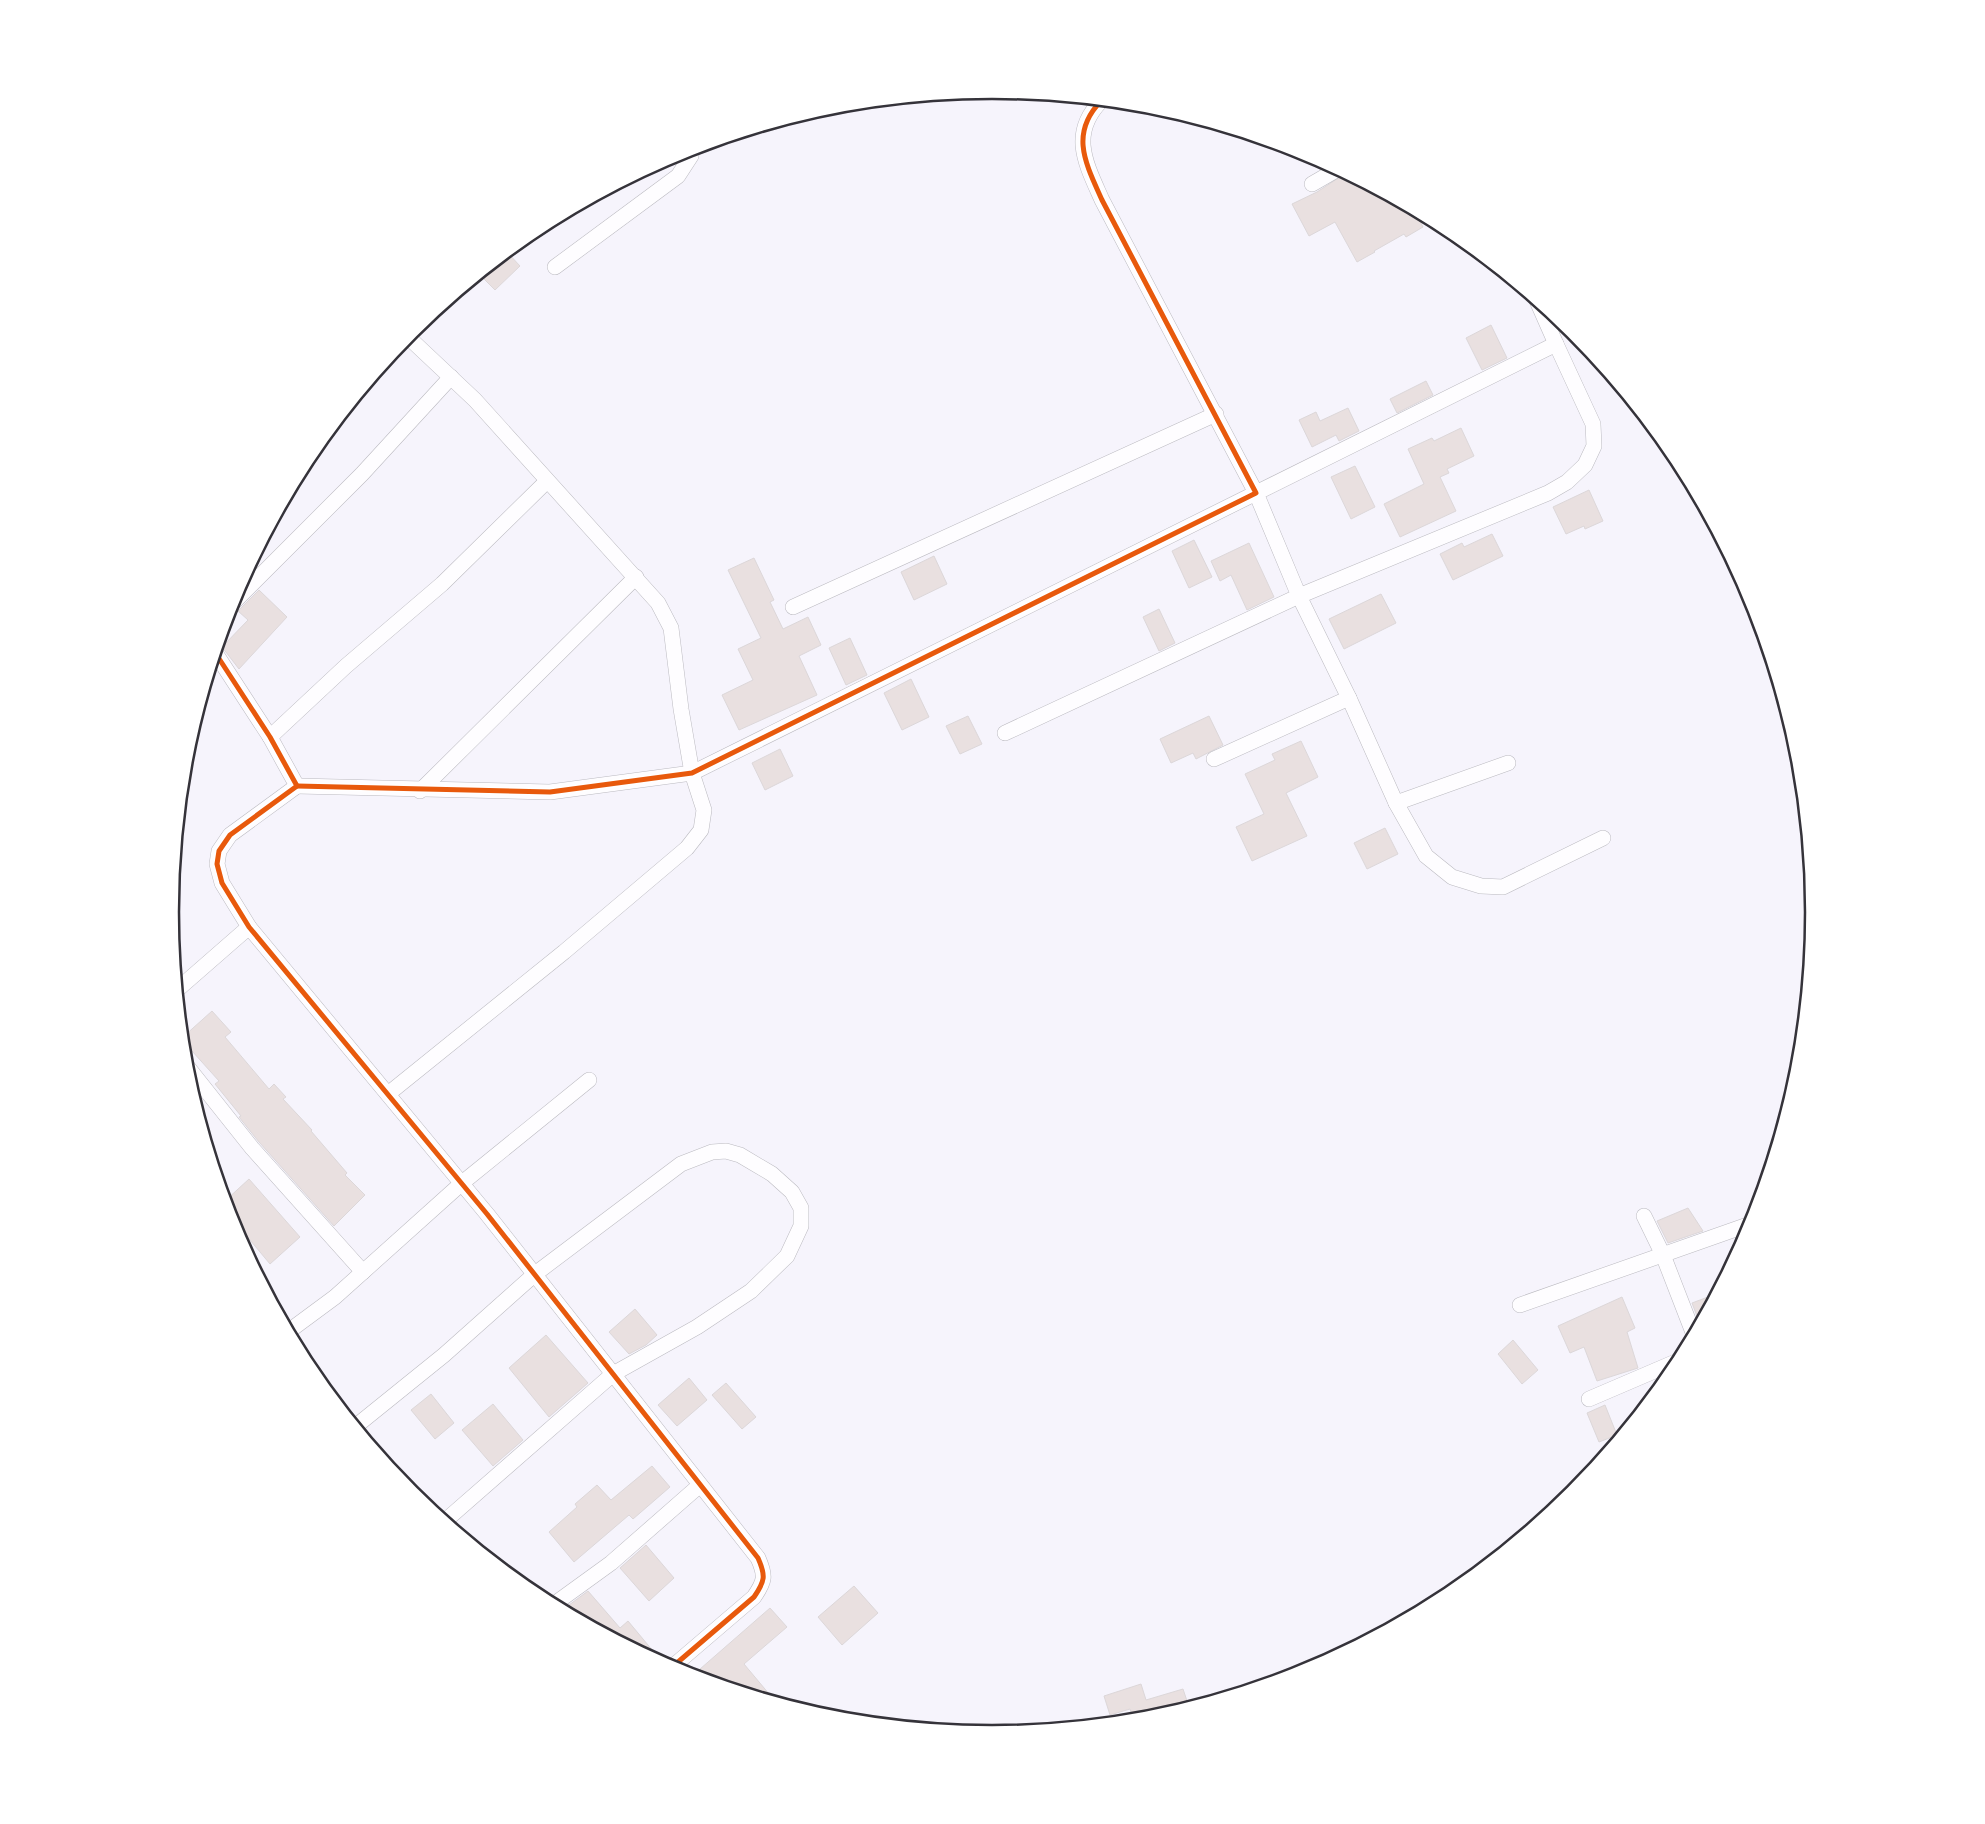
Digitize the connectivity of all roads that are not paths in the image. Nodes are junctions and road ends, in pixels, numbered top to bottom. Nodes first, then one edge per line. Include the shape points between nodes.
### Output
1 (1096, 106) edge
2 (689, 158) edge
3 (1331, 173) edge
4 (1312, 184) dead end
5 (555, 267) dead end
6 (1543, 313) edge
7 (413, 341) edge
8 (1556, 344) junction
9 (451, 377) junction
10 (1216, 414) junction
11 (547, 481) junction
12 (1256, 493) junction
13 (636, 577) junction
14 (247, 589) edge
15 (1299, 596) junction
16 (792, 608) dead end
17 (220, 659) edge
18 (1349, 698) junction
19 (1005, 733) dead end
20 (270, 736) junction
21 (1214, 759) dead end
22 (1508, 763) dead end
23 (692, 773) junction
24 (297, 786) junction
25 (420, 791) junction
26 (1396, 803) junction
27 (1603, 838) dead end
28 (249, 927) junction
29 (183, 985) edge
30 (197, 1079) edge
31 (588, 1080) dead end
32 (388, 1094) junction
33 (462, 1183) junction
34 (1644, 1216) dead end
35 (1742, 1228) edge
36 (1664, 1254) junction
37 (363, 1272) junction
38 (535, 1274) junction
39 (1520, 1306) dead end
40 (293, 1328) edge
41 (1691, 1328) edge
42 (1668, 1365) edge
43 (613, 1374) junction
44 (1589, 1399) dead end
45 (360, 1423) edge
46 (700, 1485) junction
47 (450, 1517) edge
48 (560, 1600) edge
49 (678, 1662) edge

1 - 10 street via 1082,135 1085,161 1102,200
2 - 5 street via 678,176
3 - 4 street
6 - 8 street
7 - 9 street
8 - 12 street
8 - 15 street via 1593,424 1594,446 1585,465 1567,482 1548,493
9 - 11 street
9 - 14 street via 362,474
10 - 12 street
10 - 16 street
11 - 13 street
11 - 20 street via 442,584
12 - 15 street
12 - 23 street
13 - 23 street via 658,602 671,628
13 - 25 street
15 - 18 street
15 - 19 street
17 - 20 street
18 - 21 street
18 - 26 street
20 - 24 street
22 - 26 street
23 - 25 street via 550,792
23 - 32 street via 704,810 701,830 687,848
24 - 25 street
24 - 28 street via 230,835 218,851 217,864 222,883
26 - 27 street via 1426,856 1452,876 1481,886 1503,887
28 - 29 street
28 - 32 street
30 - 37 street via 252,1148
31 - 33 street
32 - 33 street
33 - 37 street
33 - 38 street
34 - 36 street
35 - 36 street
36 - 39 street
36 - 41 street
37 - 40 street
38 - 43 street
38 - 43 street via 681,1164 712,1152 740,1155 772,1174 792,1192 801,1208 801,1226 787,1256 751,1292 697,1327
38 - 45 street via 444,1355
42 - 44 street
43 - 46 street
43 - 47 street
46 - 48 street via 611,1562
46 - 49 street via 758,1558 764,1572 762,1584 754,1597

